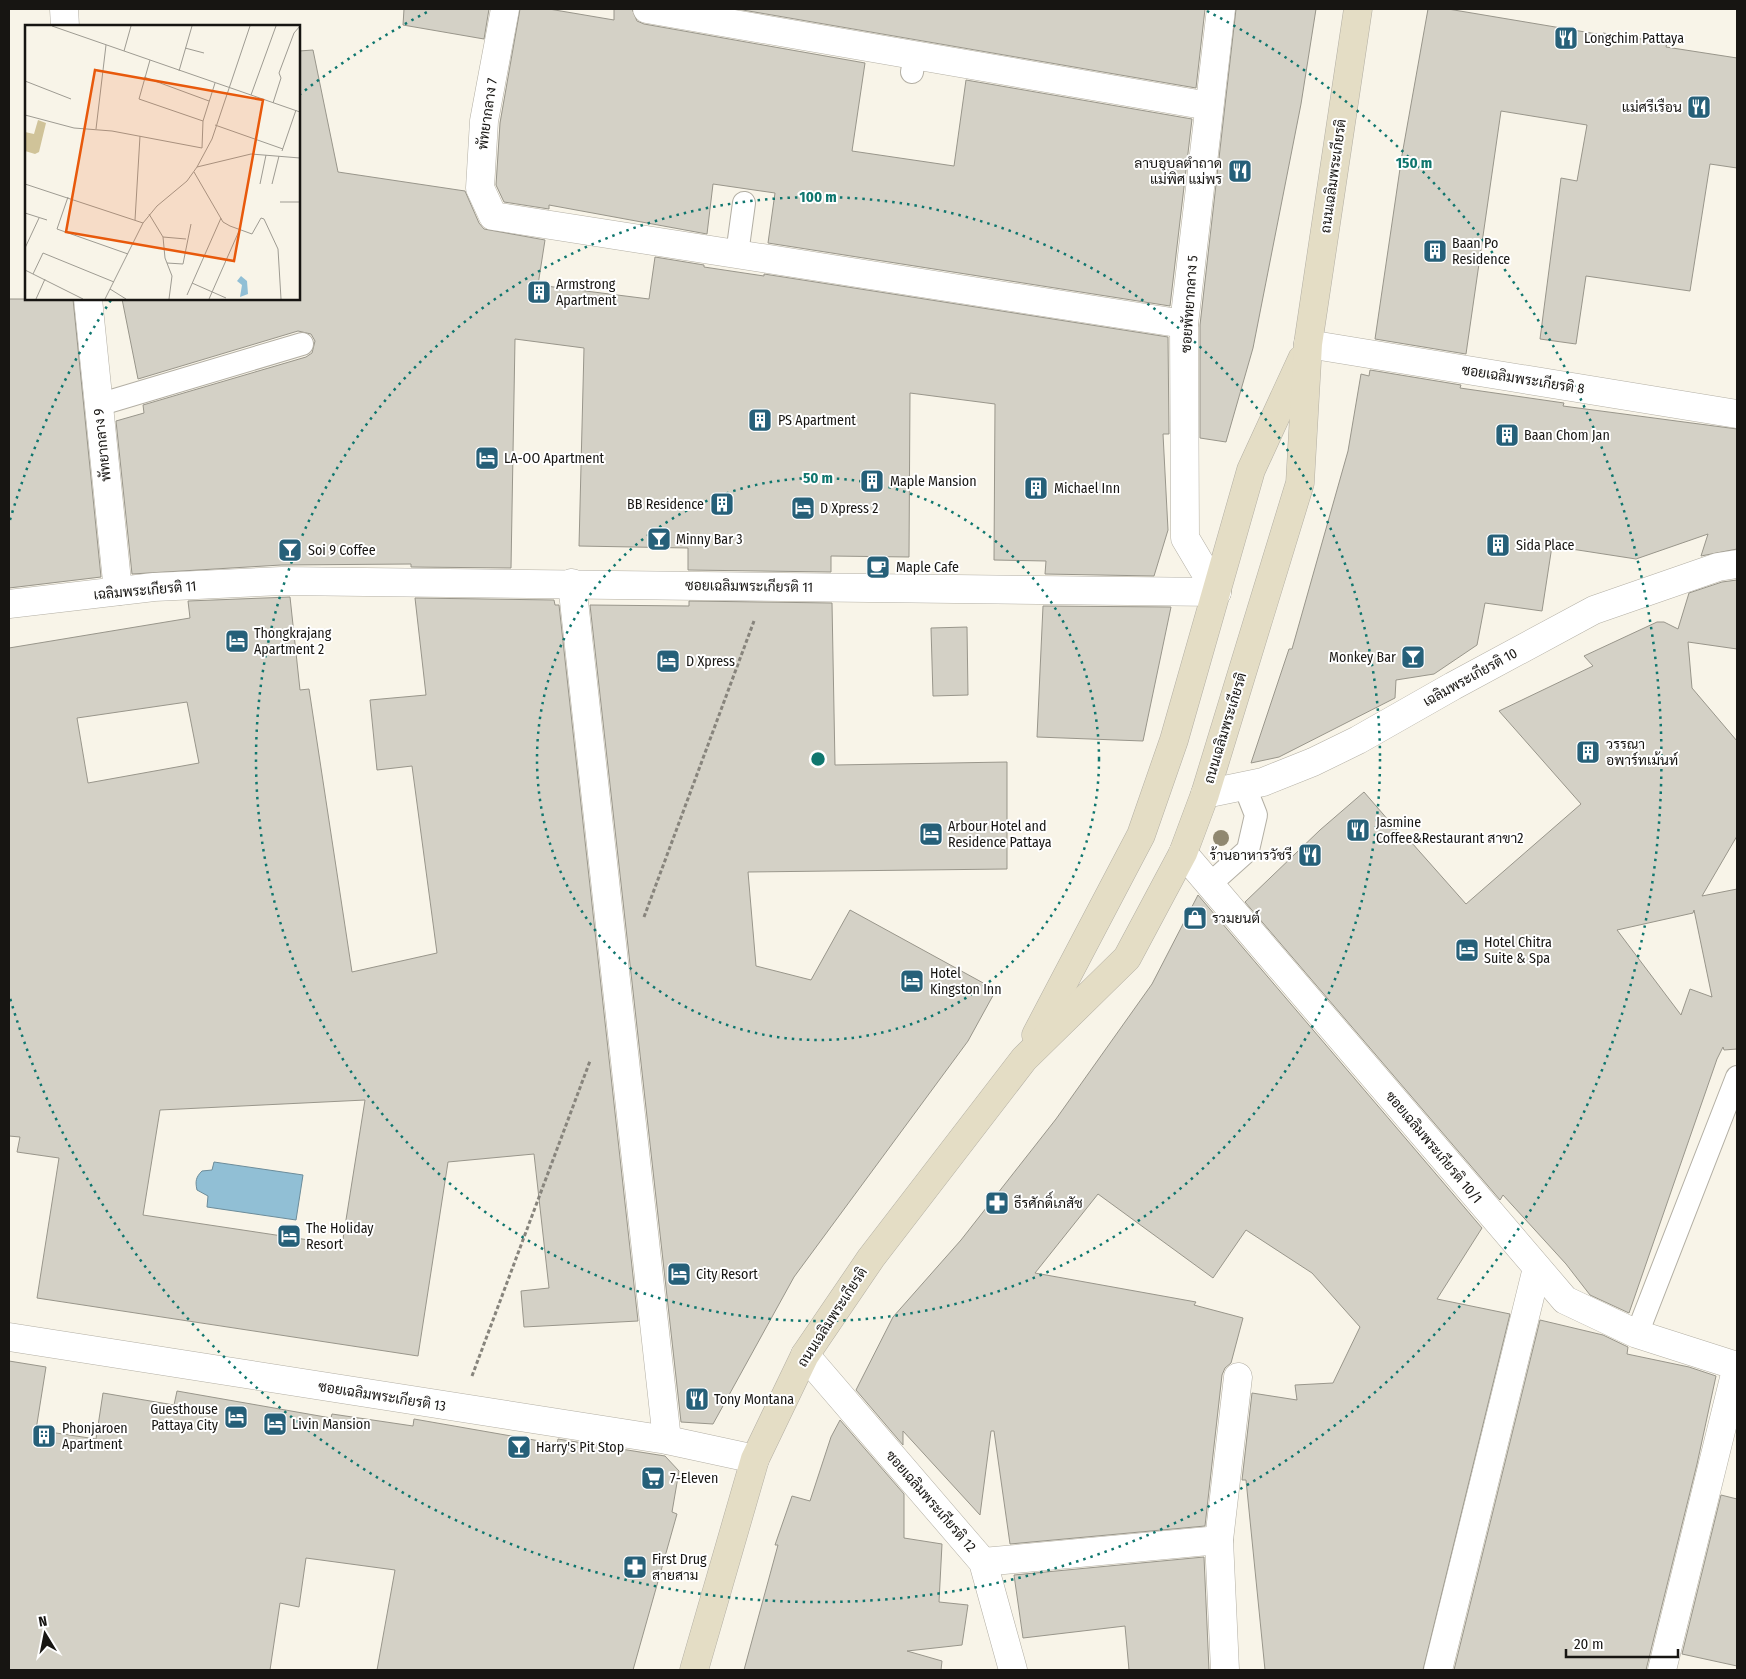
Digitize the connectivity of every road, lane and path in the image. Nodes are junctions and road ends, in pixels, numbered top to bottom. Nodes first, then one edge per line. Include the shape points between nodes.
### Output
1 (64, 9) edge
2 (505, 9) edge
3 (647, 9) edge
4 (1221, 9) edge
5 (1358, 9) edge
6 (66, 25) edge
7 (1209, 106) junction
8 (744, 203) dead end
9 (737, 254) junction
10 (88, 300) edge
11 (1184, 324) junction
12 (302, 344) dead end
13 (1308, 344) junction
14 (98, 405) junction
15 (1737, 414) edge
16 (1737, 564) edge
17 (282, 581) joint
18 (572, 583) junction
19 (118, 591) junction
20 (1217, 592) junction
21 (9, 604) edge
22 (1244, 787) junction
23 (1205, 794) junction
24 (1183, 853) junction
25 (1210, 884) junction
26 (1024, 1059) junction
27 (1737, 1077) edge
28 (1537, 1268) junction
29 (1637, 1334) junction
30 (9, 1337) edge
31 (805, 1355) junction
32 (1737, 1366) edge
33 (1238, 1377) dead end
34 (667, 1440) junction
35 (755, 1458) junction
36 (1219, 1540) junction
37 (983, 1562) junction
38 (694, 1670) edge
39 (1013, 1670) edge
40 (1225, 1670) edge
41 (1438, 1670) edge
42 (1662, 1670) edge

1 - 6 street
2 - 9 street, พัทยากลาง 7 via 478,119 480,188 493,216
3 - 7 street via 913,64
4 - 7 street, ซอยพัทยากลาง 5
5 - 13 main road, ถนนเฉลิมพระเกียรติ
7 - 11 street, ซอยพัทยากลาง 5
8 - 9 lane
9 - 11 street
10 - 14 street, พัทยากลาง 9
11 - 20 street, ซอยพัทยากลาง 5 via 1185,538
12 - 14 lane
13 - 15 street, ซอยเฉลิมพระเกียรติ 8
13 - 20 main road, ถนนเฉลิมพระเกียรติ via 1251,470
13 - 23 main road, ถนนเฉลิมพระเกียรติ via 1300,483
14 - 19 street, พัทยากลาง 9
16 - 22 street, เฉลิมพระเกียรติ 10 via 1718,567 1594,610 1358,740 1313,762
17 - 18 street, ซอยเฉลิมพระเกียรติ 11
17 - 19 street, เฉลิมพระเกียรติ 11
18 - 20 street, ซอยเฉลิมพระเกียรติ 11
18 - 34 street
19 - 21 street, เฉลิมพระเกียรติ 11
20 - 26 main road, ถนนเฉลิมพระเกียรติ via 1174,740 1141,835
22 - 23 street, เฉลิมพระเกียรติ 10
22 - 25 lane via 1256,815 1248,850
23 - 24 main road, ถนนเฉลิมพระเกียรติ
24 - 25 street, ซอยเฉลิมพระเกียรติ 10/1
24 - 26 main road, ถนนเฉลิมพระเกียรติ via 1127,958
25 - 28 street, ซอยเฉลิมพระเกียรติ 10/1
26 - 31 main road, ถนนเฉลิมพระเกียรติ via 871,1258
27 - 29 lane
28 - 29 street, ซอยเฉลิมพระเกียรติ 10/1 via 1565,1300
28 - 41 street
29 - 32 street, ซอยเฉลิมพระเกียรติ 10/1
30 - 34 street, ซอยเฉลิมพระเกียรติ 13
31 - 35 main road, ถนนเฉลิมพระเกียรติ
31 - 37 street, ซอยเฉลิมพระเกียรติ 12
32 - 42 street
33 - 36 street
34 - 35 street, ซอยเฉลิมพระเกียรติ 13
35 - 38 main road, ถนนเฉลิมพระเกียรติ
36 - 37 street
36 - 40 street
37 - 39 street, ซอยเฉลิมพระเกียรติ 12

